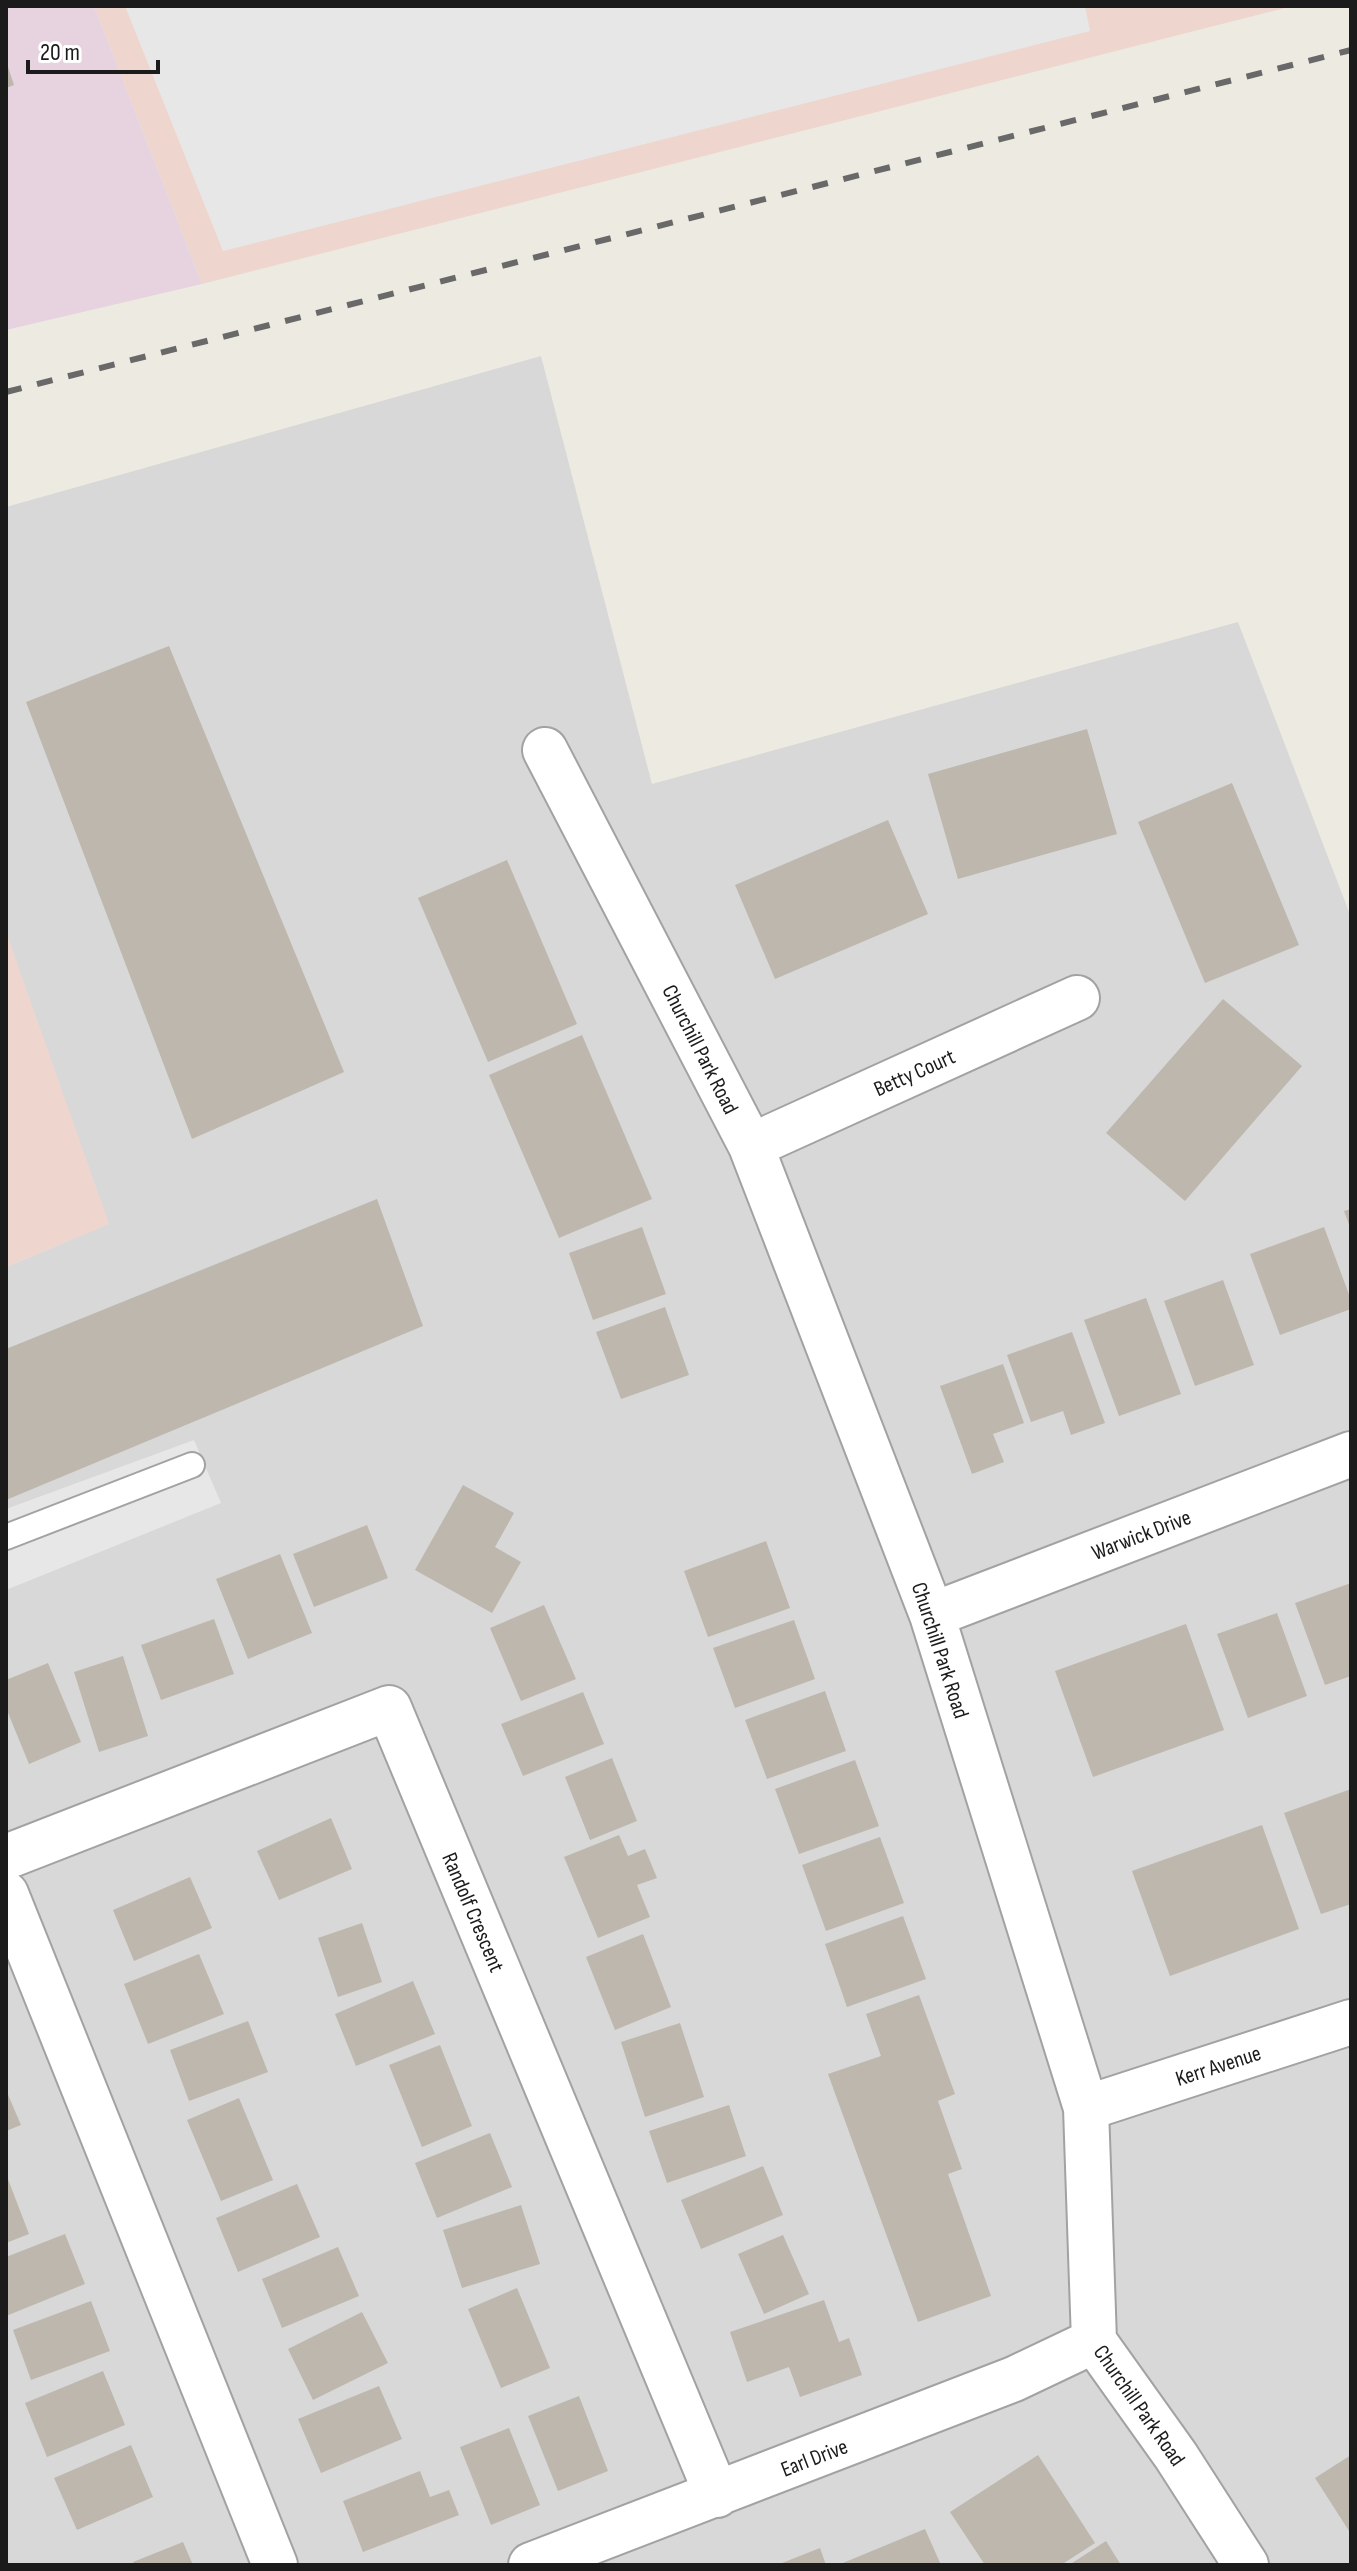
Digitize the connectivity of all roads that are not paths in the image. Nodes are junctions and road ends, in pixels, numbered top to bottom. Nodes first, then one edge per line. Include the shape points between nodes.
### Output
1 (545, 750) dead end
2 (1077, 998) dead end
3 (751, 1146) junction
4 (1351, 1454) edge
5 (192, 1465) dead end
6 (6, 1537) edge
7 (932, 1615) junction
8 (6, 1857) edge
9 (6, 1894) edge
10 (1351, 2022) edge
11 (1086, 2108) junction
12 (1094, 2341) junction
13 (717, 2495) junction
14 (275, 2565) edge
15 (531, 2565) edge
16 (1246, 2565) edge

1 - 3 street, Churchill Park Road
2 - 3 street, Betty Court
3 - 7 street, Churchill Park Road
4 - 7 street, Warwick Drive
5 - 6 lane
7 - 11 street, Churchill Park Road
8 - 13 street, Randolf Crescent via 389,1708
9 - 14 street
10 - 11 street, Kerr Avenue
11 - 12 street, Churchill Park Road
12 - 13 street, Earl Drive via 1014,2379
12 - 16 street, Churchill Park Road
13 - 15 street, Earl Drive

